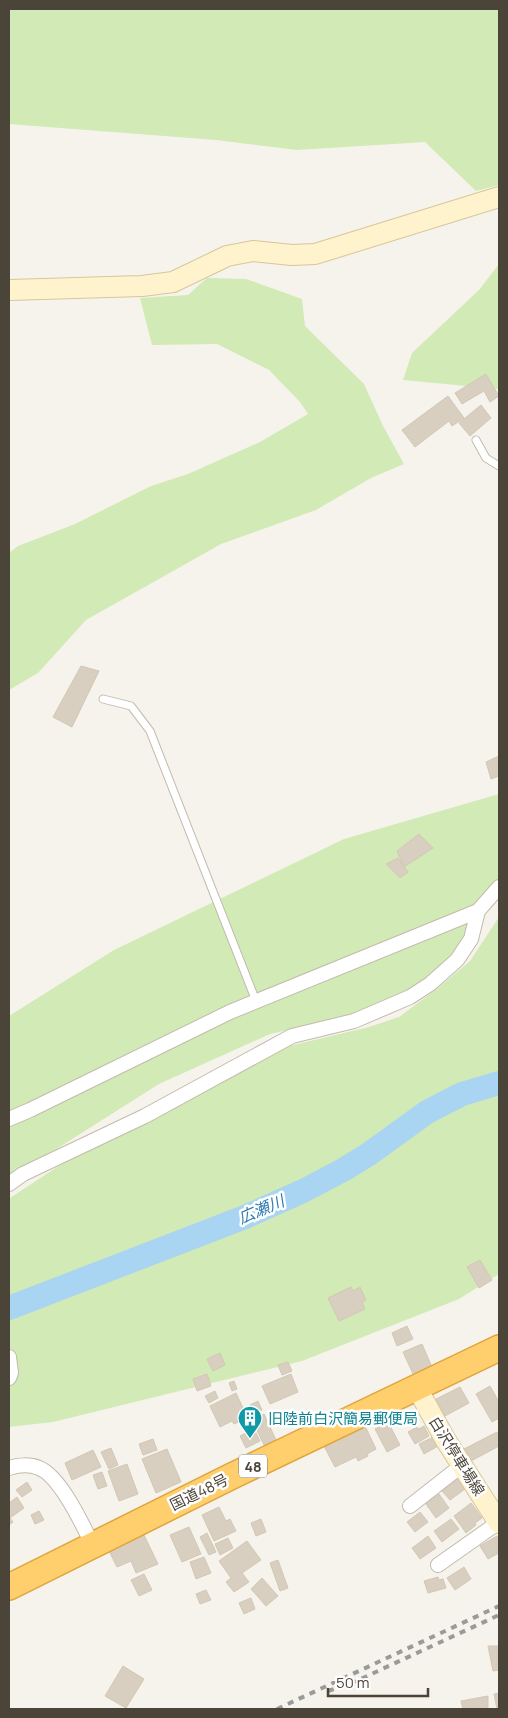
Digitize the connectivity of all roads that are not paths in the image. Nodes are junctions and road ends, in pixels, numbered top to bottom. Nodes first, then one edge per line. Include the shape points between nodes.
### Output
1 (499, 197) edge
2 (9, 290) edge
3 (476, 440) dead end
4 (499, 466) edge
5 (103, 699) dead end
6 (499, 887) edge
7 (478, 911) junction
8 (256, 1001) junction
9 (9, 1119) edge
10 (9, 1184) edge
11 (499, 1348) edge
12 (9, 1357) edge
13 (10, 1375) edge
14 (418, 1388) junction
15 (461, 1466) junction
16 (9, 1468) edge
17 (410, 1506) dead end
18 (499, 1523) edge
19 (92, 1544) junction
20 (438, 1565) dead end
21 (9, 1587) edge

1 - 2 street via 315,254 252,252 228,256 173,282
3 - 4 lane via 486,458
5 - 8 lane via 131,706 150,731
6 - 7 street
7 - 8 street
7 - 10 street via 471,939 457,960 410,997 354,1020 292,1036
8 - 9 street
11 - 14 highway, 国道48号 / 48
12 - 13 street
14 - 15 street, 白沢停車場線
14 - 19 highway, 国道48号 / 48
15 - 17 street
15 - 18 street, 白沢停車場線
16 - 19 street via 40,1468 54,1479
18 - 20 street
19 - 21 highway, 国道48号 / 48

